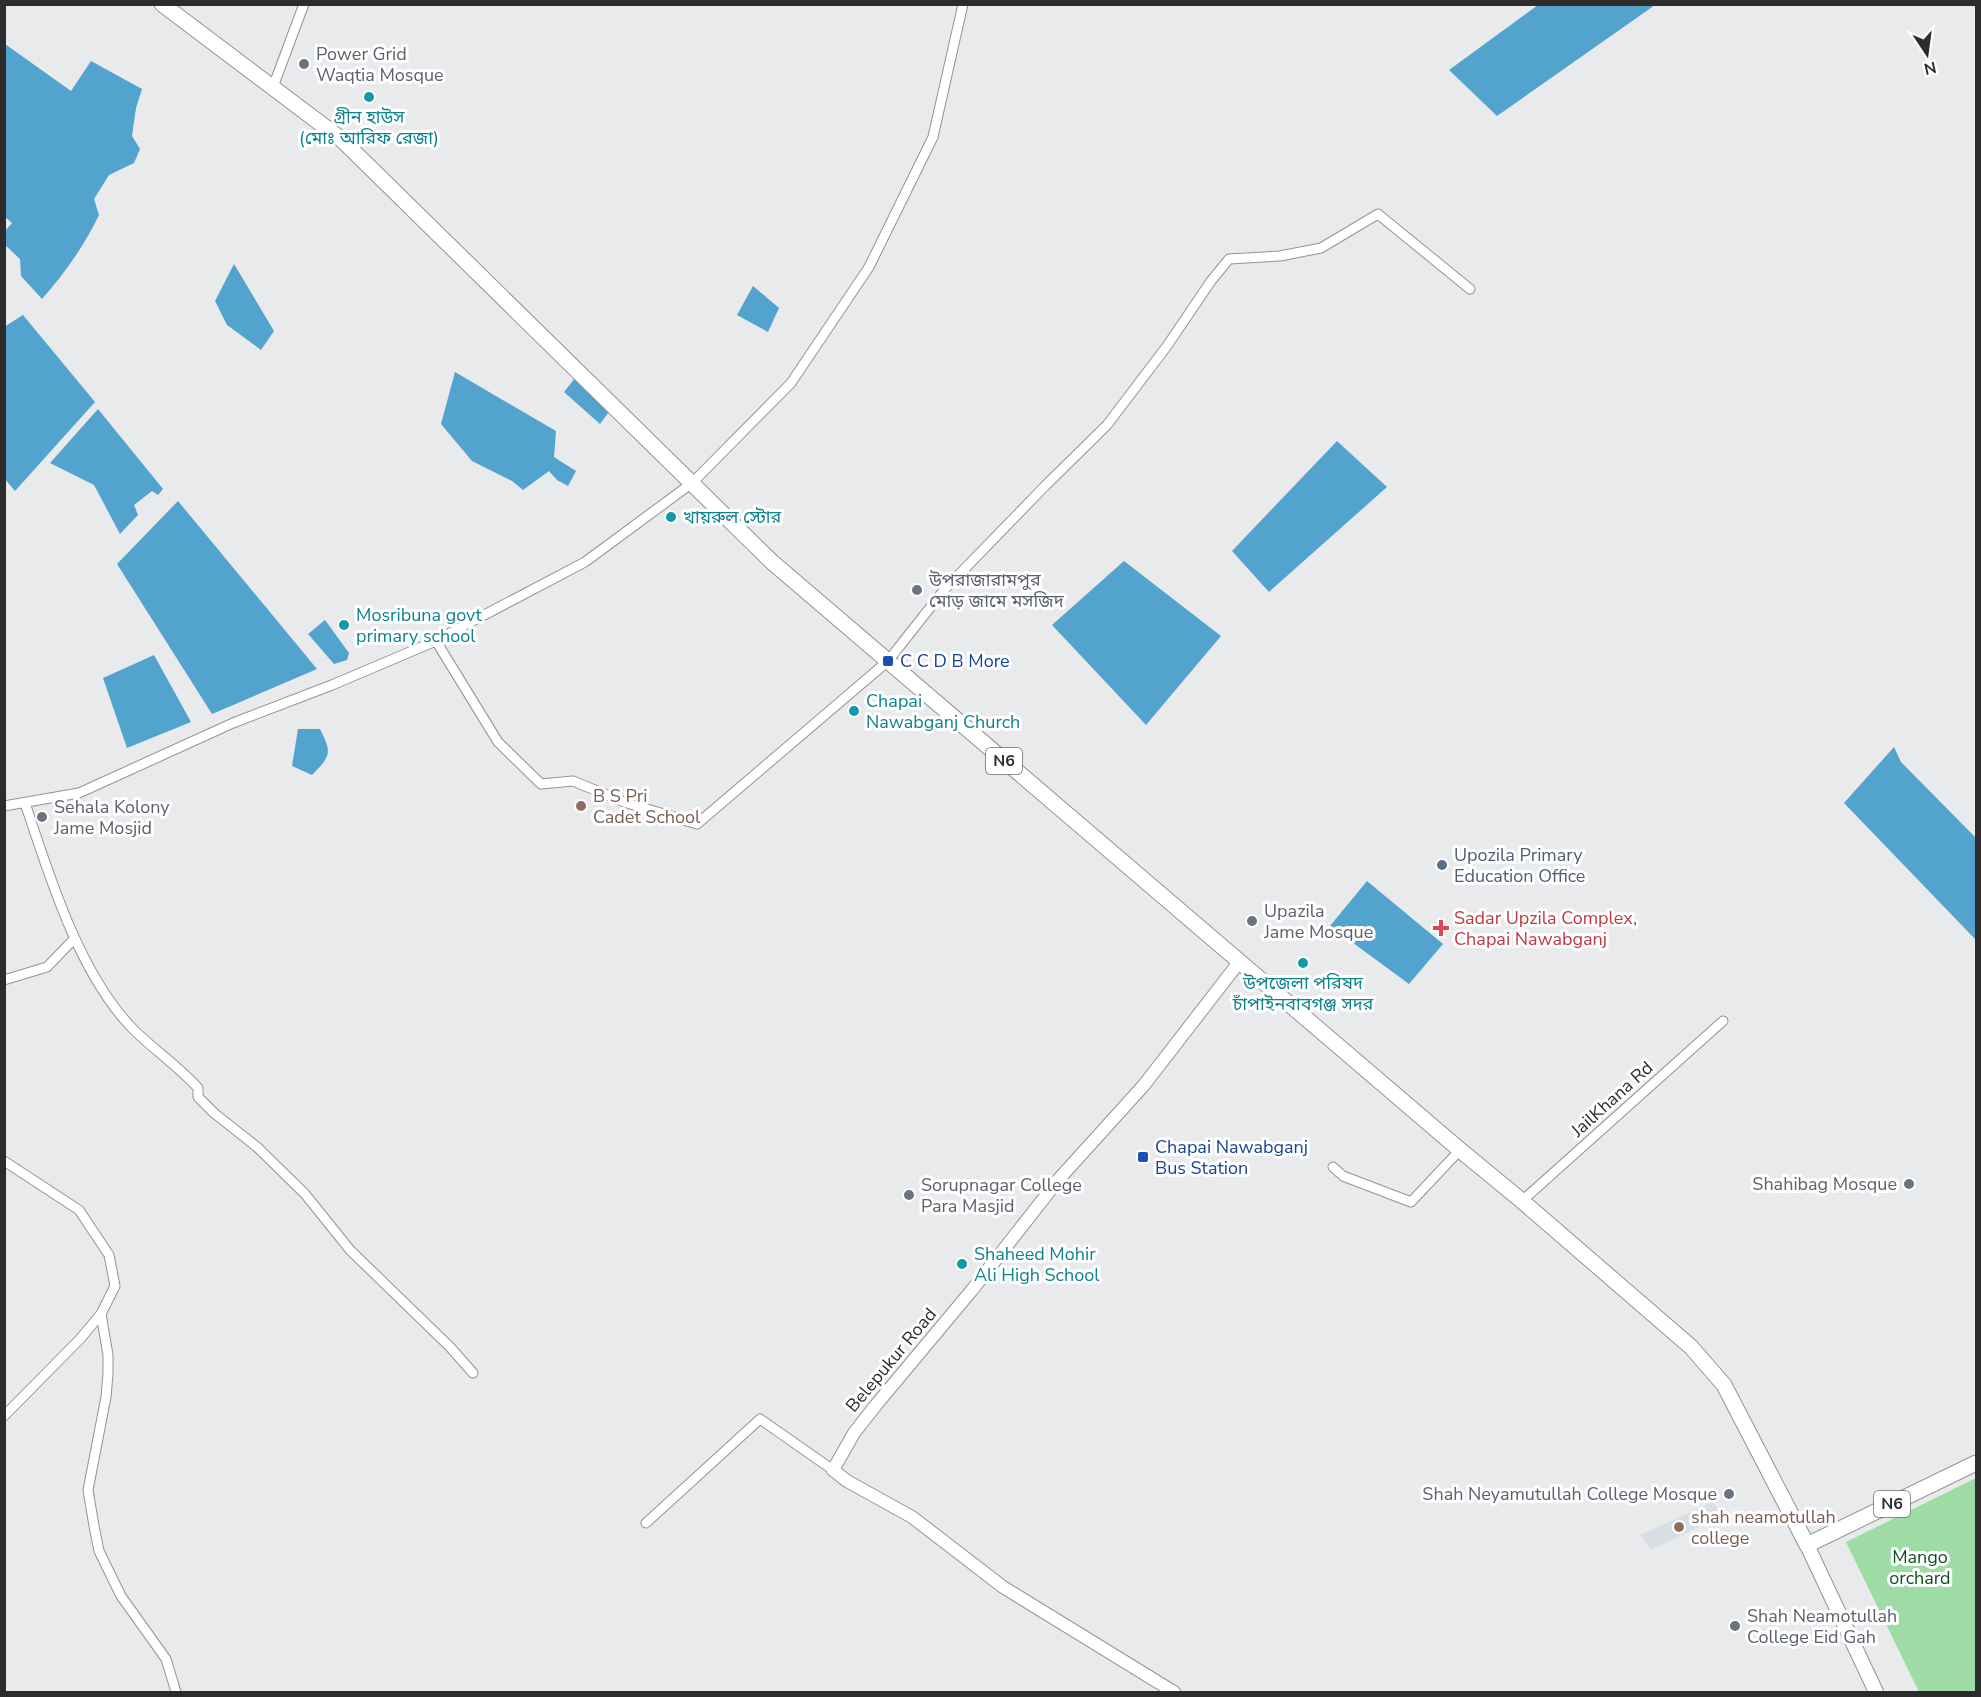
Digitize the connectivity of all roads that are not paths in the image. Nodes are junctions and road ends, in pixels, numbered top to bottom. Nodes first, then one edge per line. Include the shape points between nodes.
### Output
1 (162, 4) edge
2 (304, 4) edge
3 (963, 4) edge
4 (273, 87) junction
5 (1470, 289) dead end
6 (693, 483) junction
7 (436, 641) junction
8 (888, 661) junction
9 (25, 803) junction
10 (5, 809) edge
11 (74, 939) junction
12 (1240, 961) junction
13 (4, 980) edge
14 (1723, 1021) dead end
15 (1460, 1150) junction
16 (4, 1161) edge
17 (1333, 1167) dead end
18 (1522, 1201) junction
19 (101, 1314) junction
20 (472, 1373) dead end
21 (4, 1416) edge
22 (1977, 1463) edge
23 (833, 1470) junction
24 (646, 1523) dead end
25 (1808, 1545) junction
26 (176, 1692) edge
27 (1174, 1692) edge
28 (1876, 1692) edge

1 - 4 highway, N6
2 - 4 street
3 - 6 street via 933,137 869,267 791,383
4 - 6 highway, N6 via 341,139
5 - 8 street via 1378,214 1321,248 1280,256 1229,259 1107,425 944,590
6 - 7 street via 585,562
6 - 8 highway, N6 via 772,562
7 - 8 street via 498,742 541,784 573,781 624,802 697,824
7 - 9 street via 233,723 79,793
8 - 12 highway, N6
9 - 10 street
9 - 11 street
11 - 13 street via 47,967
11 - 20 street via 107,996 133,1029 181,1070 214,1113 305,1194 350,1250
12 - 15 highway, N6
12 - 23 street, Belepukur Road via 1144,1085 1059,1179 854,1432
14 - 18 street, JailKhana Rd
15 - 17 street via 1411,1202 1343,1176
15 - 18 highway, N6
16 - 19 street via 79,1210 109,1255 115,1286
18 - 25 highway, N6 via 1690,1347 1724,1385
19 - 21 street
19 - 26 street via 108,1374 88,1490 99,1551 121,1596 166,1659
22 - 25 highway, N6
23 - 24 street via 760,1419
23 - 27 street via 912,1517 1003,1587
25 - 28 main road

